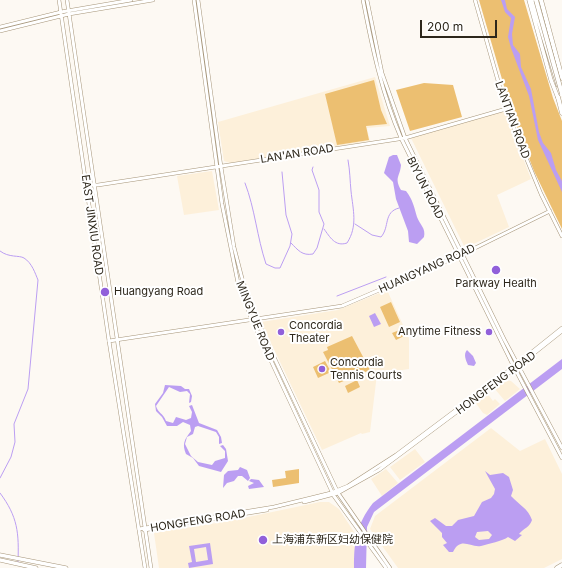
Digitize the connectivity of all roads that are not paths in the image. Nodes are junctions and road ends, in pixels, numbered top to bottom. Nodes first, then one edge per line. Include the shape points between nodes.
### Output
1 (59, 0) edge
2 (67, 0) edge
3 (131, 0) edge
4 (153, 0) edge
5 (194, 0) edge
6 (198, 0) edge
7 (363, 0) edge
8 (367, 0) edge
9 (475, 0) edge
10 (529, 0) edge
11 (532, 0) edge
12 (536, 0) edge
13 (541, 0) edge
14 (69, 12) junction
15 (61, 14) junction
16 (0, 27) edge
17 (0, 31) edge
18 (562, 71) edge
19 (562, 78) edge
20 (561, 95) edge
21 (562, 107) edge
22 (506, 109) junction
23 (562, 113) edge
24 (401, 138) junction
25 (405, 138) junction
26 (219, 167) junction
27 (86, 185) junction
28 (94, 185) junction
29 (550, 211) junction
30 (562, 236) edge
31 (462, 255) junction
32 (256, 319) junction
33 (252, 320) junction
34 (562, 328) edge
35 (562, 331) edge
36 (109, 341) junction
37 (117, 341) junction
38 (516, 366) junction
39 (533, 396) junction
40 (562, 448) edge
41 (562, 458) edge
42 (335, 493) junction
43 (145, 528) junction
44 (139, 529) junction
45 (372, 546) junction
46 (0, 555) edge
47 (0, 560) edge
48 (562, 567) edge
49 (36, 568) edge
50 (66, 568) edge
51 (145, 568) edge
52 (151, 568) edge
53 (386, 568) edge
54 (390, 568) edge
55 (556, 568) edge

1 - 15 street, EAST JINXIU ROAD
2 - 14 street, EAST JINXIU ROAD
3 - 14 street
4 - 14 street
5 - 26 street, MINGYUE ROAD
6 - 26 street, MINGYUE ROAD
7 - 24 street, BIYUN ROAD via 378,74 388,108
8 - 25 street, BIYUN ROAD via 382,73
9 - 22 street, LANTIAN ROAD
10 - 20 main road via 551,80
11 - 20 main road
12 - 20 highway, bridge
13 - 18 main road
13 - 19 highway
14 - 15 street
14 - 28 street, EAST JINXIU ROAD
15 - 16 street
15 - 17 street
15 - 27 street, EAST JINXIU ROAD
20 - 21 main road
20 - 23 highway
22 - 25 street, LAN'AN ROAD
22 - 29 street, LANTIAN ROAD
24 - 25 street, LAN'AN ROAD
24 - 26 street, LAN'AN ROAD
24 - 31 street, BIYUN ROAD via 418,175
25 - 31 street, BIYUN ROAD
26 - 28 street, LAN'AN ROAD
26 - 32 street, MINGYUE ROAD via 234,247
26 - 33 street, MINGYUE ROAD via 230,247 238,283
27 - 28 street, LAN'AN ROAD
27 - 36 street, EAST JINXIU ROAD
28 - 37 street, EAST JINXIU ROAD
29 - 30 street, LANTIAN ROAD
29 - 31 street, HUANGYANG ROAD
31 - 32 street, HUANGYANG ROAD via 342,306
31 - 38 street, BIYUN ROAD
32 - 33 street, HUANGYANG ROAD
32 - 42 street, MINGYUE ROAD
33 - 37 street, HUANGYANG ROAD
33 - 42 street, MINGYUE ROAD
34 - 38 street, HONGFENG ROAD
35 - 38 street, HONGFENG ROAD
36 - 37 street, HUANGYANG ROAD
36 - 44 street, EAST JINXIU ROAD
37 - 43 street, EAST JINXIU ROAD
38 - 39 street, BIYUN ROAD
38 - 42 street, HONGFENG ROAD via 379,470
39 - 40 street
39 - 41 street
42 - 43 street, HONGFENG ROAD via 274,508
42 - 45 street, MINGYUE ROAD
42 - 45 street, MINGYUE ROAD
43 - 44 street, HONGFENG ROAD
43 - 52 street, EAST JINXIU ROAD
44 - 51 street, EAST JINXIU ROAD
45 - 53 street, MINGYUE ROAD
45 - 54 street, MINGYUE ROAD
46 - 50 main road
47 - 49 main road
48 - 55 highway

